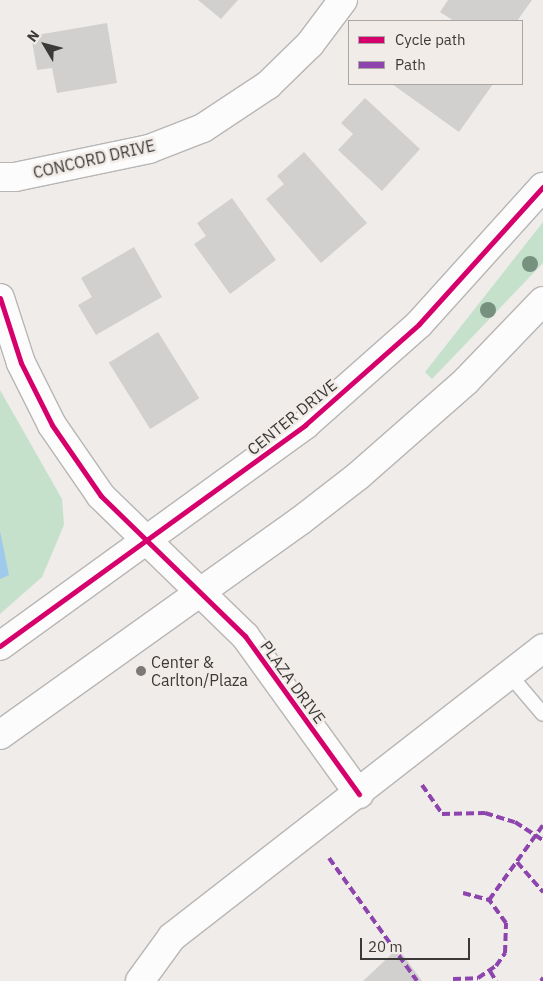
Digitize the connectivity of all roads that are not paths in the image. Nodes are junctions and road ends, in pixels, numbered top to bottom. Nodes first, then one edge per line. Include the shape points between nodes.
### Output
1 (343, 0) edge
2 (0, 177) edge
3 (543, 187) edge
4 (0, 298) edge
5 (543, 301) edge
6 (149, 541) junction
7 (202, 590) junction
8 (0, 646) edge
9 (543, 648) edge
10 (509, 674) junction
11 (543, 714) edge
12 (0, 735) edge
13 (359, 794) junction
14 (140, 981) edge

1 - 2 street, CONCORD DRIVE via 310,44 268,85 203,128 149,149
3 - 6 street, CENTER DRIVE via 468,273 372,368 304,425
4 - 6 street, PLAZA DRIVE via 21,363 52,425 101,496
5 - 7 street via 405,437 300,521
6 - 7 street, PLAZA DRIVE
6 - 8 street, CENTER DRIVE
7 - 12 street
7 - 13 street, PLAZA DRIVE via 245,636
9 - 10 street
10 - 11 lane
10 - 13 street
13 - 14 street via 172,937

